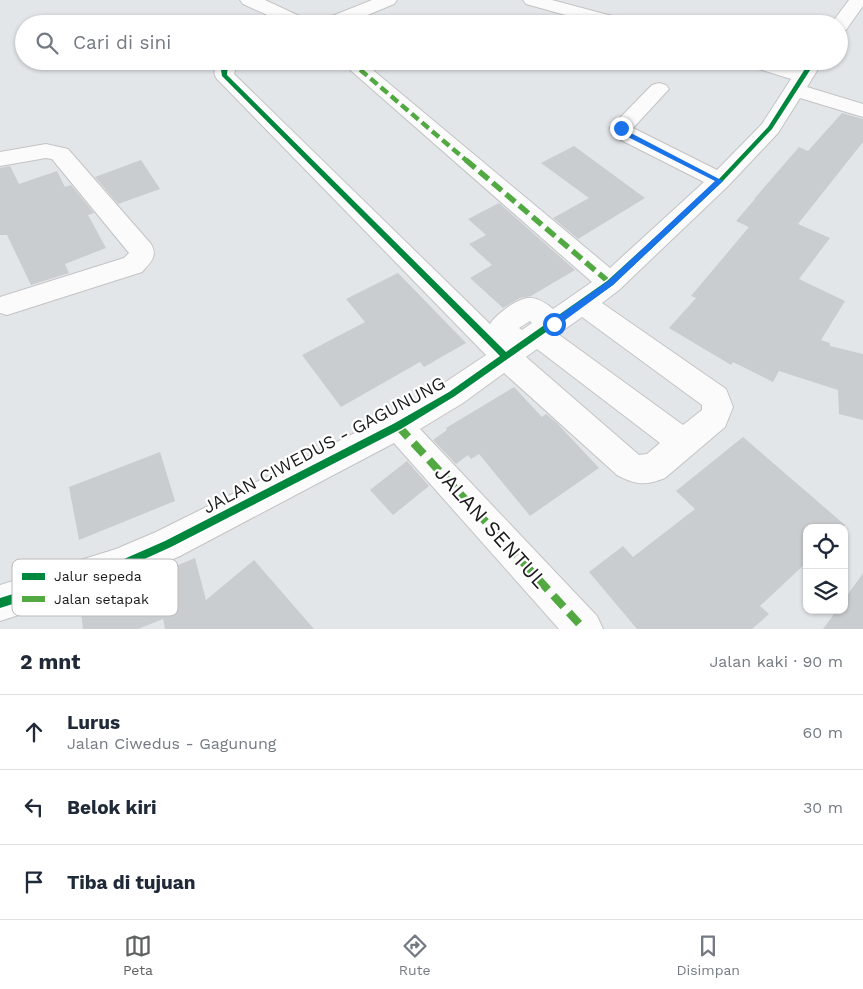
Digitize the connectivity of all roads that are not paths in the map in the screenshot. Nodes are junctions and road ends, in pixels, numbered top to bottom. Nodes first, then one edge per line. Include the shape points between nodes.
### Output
1 (249, 0) edge
2 (388, 0) edge
3 (532, 0) edge
4 (858, 0) edge
5 (284, 15) edge
6 (351, 15) edge
7 (587, 15) edge
8 (847, 15) edge
9 (224, 70) edge
10 (361, 70) edge
11 (784, 70) edge
12 (804, 76) edge
13 (659, 89) dead end
14 (863, 111) edge
15 (0, 159) edge
16 (720, 181) junction
17 (610, 283) junction
18 (2, 298) edge
19 (582, 304) junction
20 (530, 341) junction
21 (398, 426) junction
22 (684, 443) junction
23 (134, 559) edge
24 (12, 599) edge
25 (0, 603) edge
26 (584, 629) edge

1 - 5 street
2 - 6 street
3 - 7 street
4 - 8 street
9 - 20 street via 224,75
10 - 17 street
11 - 12 street
12 - 14 street
12 - 16 street, JALAN CIWEDUS - GAGUNUNG via 770,128
13 - 16 street via 621,128 624,133
15 - 18 street via 46,151 60,154 142,250 142,256 133,265
16 - 17 street, JALAN CIWEDUS - GAGUNUNG
17 - 19 street, JALAN CIWEDUS - GAGUNUNG
19 - 20 street, JALAN CIWEDUS - GAGUNUNG
19 - 22 street via 715,398 718,407 714,418
20 - 21 street, JALAN CIWEDUS - GAGUNUNG
20 - 22 street
20 - 22 street via 628,465 638,470 654,468
21 - 23 street, JALAN CIWEDUS - GAGUNUNG
21 - 26 street, JALAN SENTUL
24 - 25 street, JALAN CIWEDUS - GAGUNUNG

